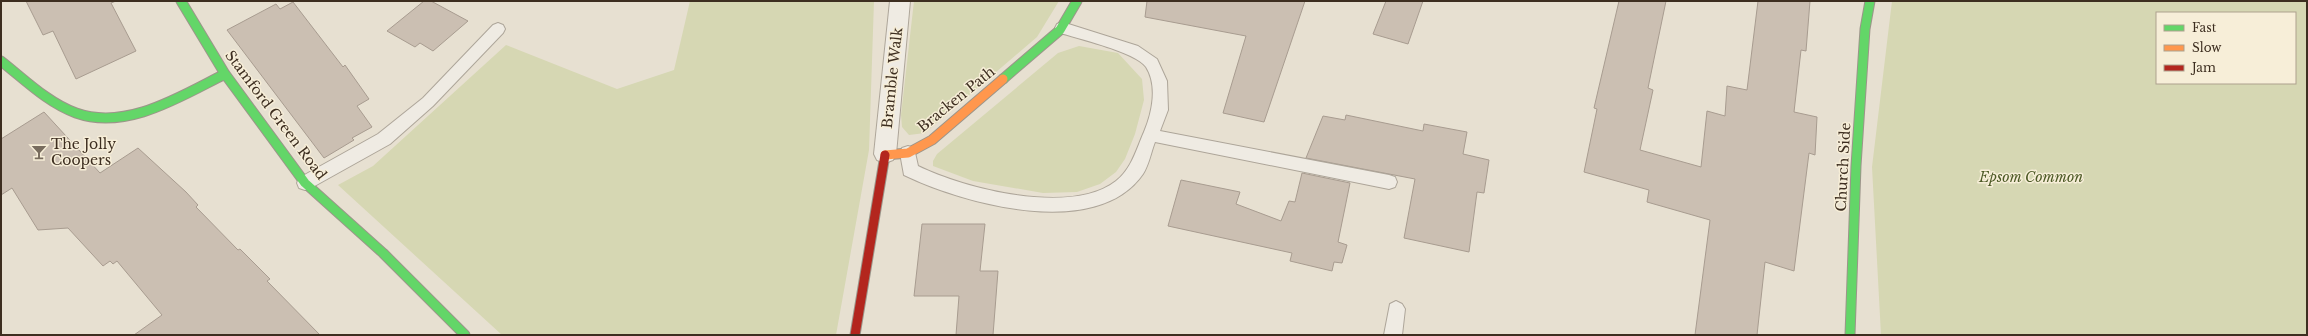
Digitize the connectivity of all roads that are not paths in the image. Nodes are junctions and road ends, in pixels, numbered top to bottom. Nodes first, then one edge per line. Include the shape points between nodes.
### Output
1 (181, 1) edge
2 (900, 1) edge
3 (1077, 1) edge
4 (1870, 1) edge
5 (1062, 28) junction
6 (498, 29) dead end
7 (1, 61) edge
8 (225, 74) junction
9 (1150, 135) junction
10 (908, 153) junction
11 (885, 154) junction
12 (1389, 182) dead end
13 (305, 183) junction
14 (1396, 309) dead end
15 (465, 335) edge
16 (855, 335) edge
17 (1393, 335) edge
18 (1850, 335) edge

1 - 8 street, Stamford Green Road
2 - 11 street, Bramble Walk
3 - 5 street, Bracken Path
4 - 18 street, Church Side via 1865,30 1856,166
5 - 9 lane via 1133,50 1152,63 1159,81 1160,110
5 - 10 street, Bracken Path via 932,140
6 - 13 lane via 428,102 384,139
7 - 8 street via 61,104 84,116 114,119 149,108
8 - 13 street, Stamford Green Road
9 - 10 lane via 1137,169 1121,186 1090,202 1057,206 1014,201 935,182 910,170
9 - 12 lane
10 - 11 street, Bracken Path
11 - 16 street
13 - 15 street, Stamford Green Road via 384,253
14 - 17 lane

